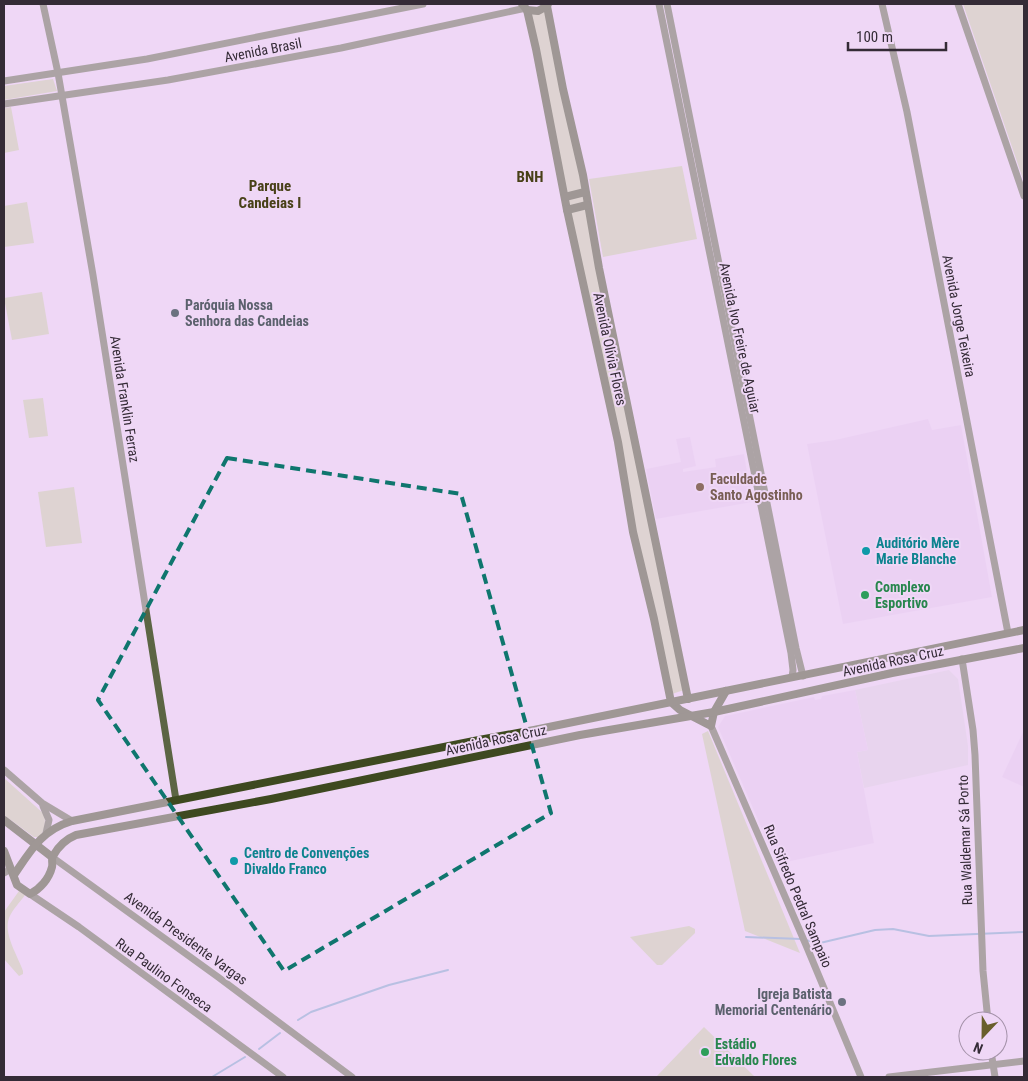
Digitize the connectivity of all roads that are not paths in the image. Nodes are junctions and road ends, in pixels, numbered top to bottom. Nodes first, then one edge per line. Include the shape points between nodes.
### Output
1 (43, 4) edge
2 (423, 4) edge
3 (659, 4) edge
4 (667, 4) edge
5 (882, 4) edge
6 (958, 4) edge
7 (548, 5) edge
8 (525, 7) edge
9 (58, 73) junction
10 (4, 82) edge
11 (61, 95) junction
12 (4, 104) edge
13 (585, 192) junction
14 (1024, 196) edge
15 (565, 197) junction
16 (587, 205) junction
17 (567, 210) junction
18 (780, 587) junction
19 (1024, 630) edge
20 (1008, 634) junction
21 (1024, 648) edge
22 (962, 660) junction
23 (834, 669) junction
24 (803, 676) junction
25 (792, 677) junction
26 (838, 685) junction
27 (726, 691) junction
28 (686, 699) junction
29 (670, 702) junction
30 (680, 710) junction
31 (714, 712) junction
32 (692, 716) junction
33 (669, 720) junction
34 (711, 726) junction
35 (508, 735) junction
36 (508, 750) junction
37 (369, 762) junction
38 (4, 770) edge
39 (373, 778) junction
40 (257, 784) junction
41 (176, 800) junction
42 (260, 801) junction
43 (42, 803) junction
44 (87, 818) junction
45 (4, 820) edge
46 (72, 820) junction
47 (91, 832) junction
48 (46, 833) junction
49 (35, 844) junction
50 (4, 852) edge
51 (27, 857) junction
52 (52, 857) junction
53 (8, 861) junction
54 (4, 874) edge
55 (14, 875) junction
56 (30, 894) junction
57 (987, 1011) edge
58 (992, 1061) edge
59 (1024, 1061) edge
60 (993, 1065) junction
61 (284, 1077) edge
62 (352, 1077) edge
63 (861, 1077) edge
64 (889, 1077) edge
65 (995, 1077) edge

1 - 9 street, Avenida Franklin Ferraz
2 - 9 street, Avenida Brasil via 147,59
3 - 18 street, Avenida Ivo Freire de Aguiar via 724,330
4 - 18 street, Avenida Ivo Freire de Aguiar
5 - 20 street, Avenida Jorge Teixeira via 907,112
6 - 14 street
7 - 8 main road, Avenida Brasil via 538,11
7 - 13 main road, Avenida Olívia Flores
8 - 11 street, Avenida Brasil via 341,48 168,80
8 - 15 main road, Avenida Olívia Flores
9 - 10 street, Avenida Brasil
9 - 11 street, Avenida Franklin Ferraz
11 - 12 street, Avenida Brasil
11 - 41 street, Avenida Franklin Ferraz via 122,451
13 - 15 main road
13 - 16 main road, Avenida Olívia Flores
15 - 17 main road, Avenida Olívia Flores
16 - 17 main road
16 - 28 main road, Avenida Olívia Flores
17 - 29 main road, Avenida Olívia Flores
18 - 24 street, Avenida Ivo Freire de Aguiar
18 - 25 street, Avenida Ivo Freire de Aguiar via 792,658
19 - 20 main road, Avenida Rosa Cruz
20 - 23 main road, Avenida Rosa Cruz
21 - 22 main road, Avenida Rosa Cruz
22 - 26 main road, Avenida Rosa Cruz
22 - 57 street, Rua Waldemar Sá Porto via 975,755 982,971
23 - 24 main road, Avenida Rosa Cruz
23 - 26 main road via 831,679
24 - 25 main road, Avenida Rosa Cruz
25 - 27 main road, Avenida Rosa Cruz
26 - 31 main road, Avenida Rosa Cruz
27 - 28 main road, Avenida Rosa Cruz
27 - 31 main road
28 - 29 main road, Avenida Rosa Cruz
28 - 30 main road
29 - 30 main road
29 - 35 main road, Avenida Rosa Cruz
30 - 32 main road
30 - 33 main road
31 - 32 main road, Avenida Rosa Cruz
31 - 34 main road
32 - 33 main road, Avenida Rosa Cruz
32 - 34 main road
33 - 36 main road, Avenida Rosa Cruz
34 - 63 street, Rua Sifredo Pedral Sampaio
35 - 36 main road via 512,742
35 - 37 main road, Avenida Rosa Cruz
36 - 39 main road, Avenida Rosa Cruz
37 - 39 main road via 366,770
37 - 40 main road, Avenida Rosa Cruz
38 - 43 street
39 - 42 main road, Avenida Rosa Cruz
40 - 41 main road, Avenida Rosa Cruz
40 - 42 main road via 264,791
41 - 44 main road, Avenida Rosa Cruz
42 - 47 main road, Avenida Rosa Cruz
43 - 46 street
43 - 48 street via 50,820
44 - 46 main road, Avenida Rosa Cruz
44 - 47 main road via 86,827
45 - 49 main road, Avenida Presidente Vargas
46 - 48 main road, Avenida Rosa Cruz
47 - 52 main road, Avenida Rosa Cruz via 72,836
48 - 49 main road, Avenida Rosa Cruz
49 - 51 main road, Avenida Rosa Cruz
49 - 52 main road, Avenida Presidente Vargas
50 - 53 main road
51 - 52 main road via 40,854
51 - 55 main road
52 - 56 main road, Avenida Rosa Cruz via 52,867 43,885
52 - 62 street, Avenida Presidente Vargas
53 - 54 street via 9,868
53 - 55 main road
54 - 55 street
55 - 56 main road via 17,885
56 - 61 street, Rua Paulino Fonseca
58 - 60 street
59 - 60 street
60 - 64 street
60 - 65 street

